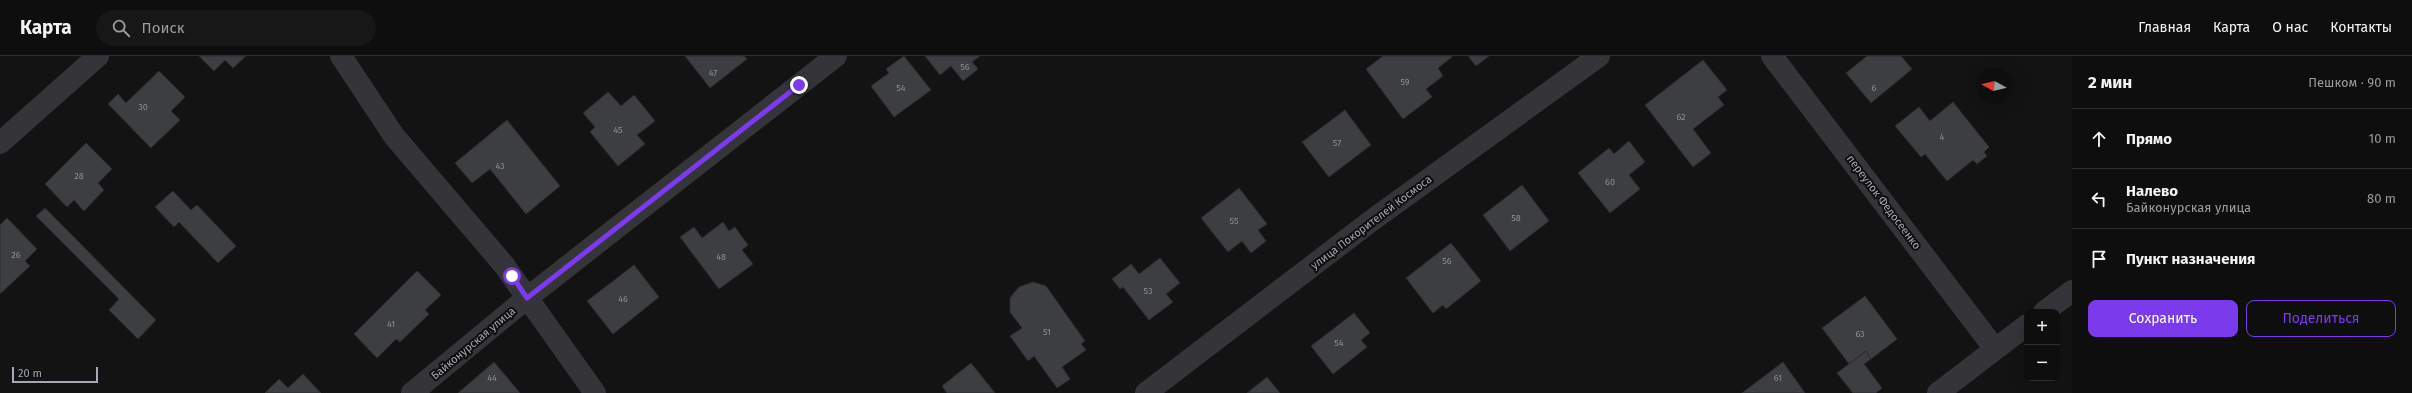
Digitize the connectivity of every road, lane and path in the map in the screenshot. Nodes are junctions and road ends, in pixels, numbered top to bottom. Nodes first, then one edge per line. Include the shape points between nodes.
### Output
1 (98, 56) edge
2 (341, 56) edge
3 (836, 56) edge
4 (1599, 56) edge
5 (1772, 56) edge
6 (0, 144) edge
7 (2072, 291) edge
8 (527, 298) junction
9 (2048, 309) edge
10 (2024, 327) edge
11 (1995, 349) junction
12 (412, 393) edge
13 (595, 393) edge
14 (1146, 393) edge
15 (1938, 393) edge

1 - 6 street
2 - 8 street via 394,136 504,265
3 - 8 street, Байконурская улица
4 - 14 street, улица Покорителей Космоса via 1371,221
5 - 11 street, переулок Федосеенко
7 - 9 street
8 - 12 street, Байконурская улица
8 - 13 street
10 - 11 street
11 - 15 street

